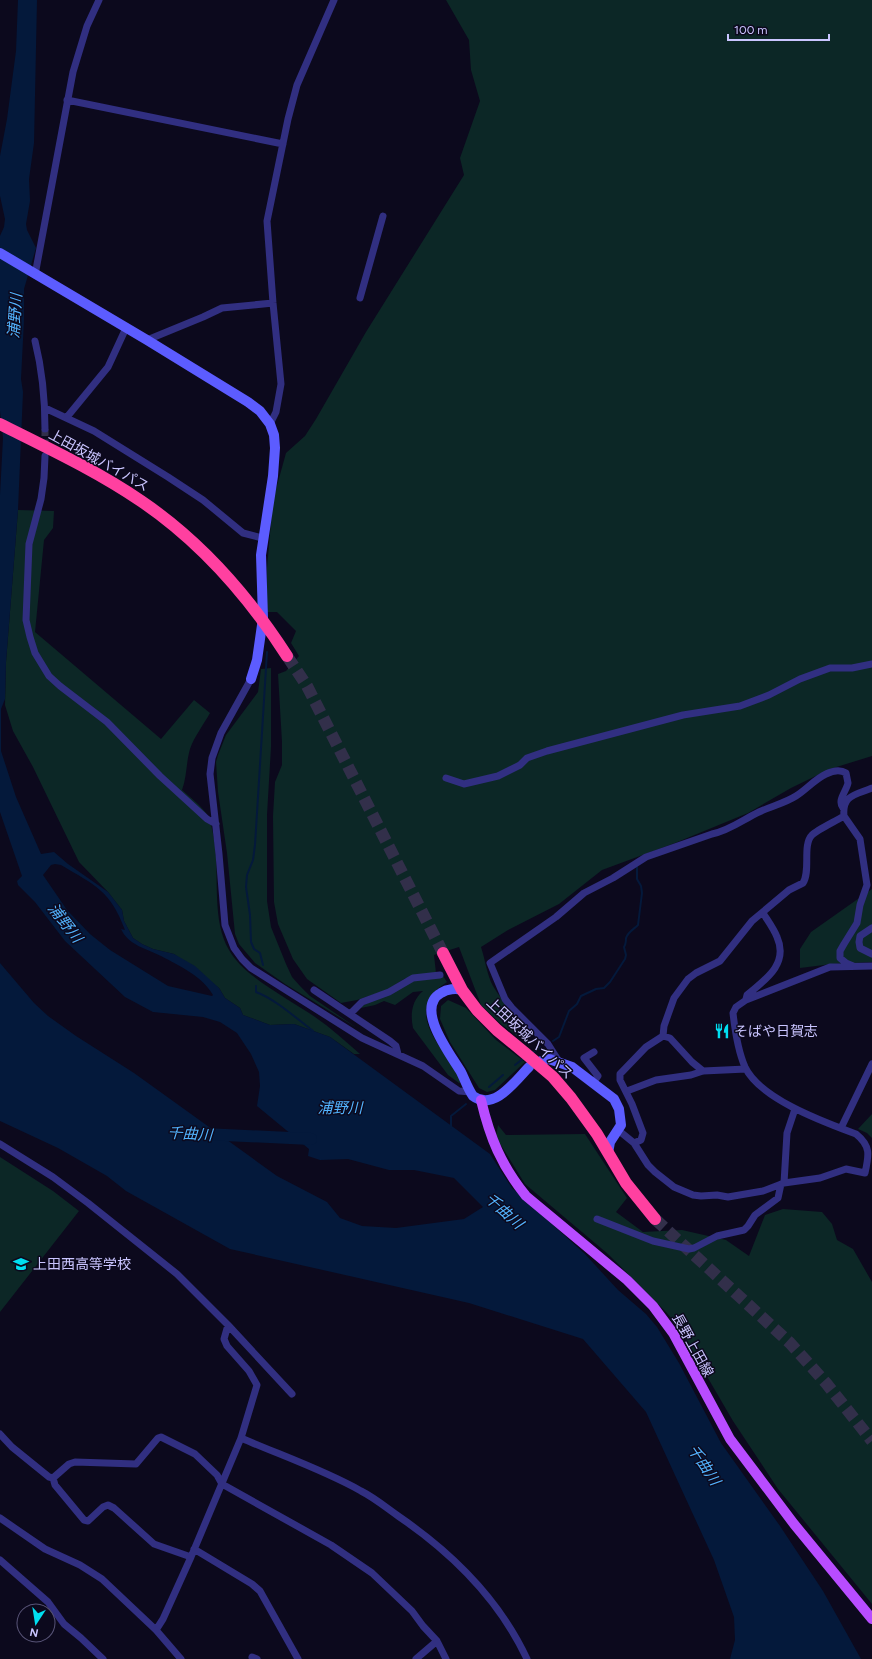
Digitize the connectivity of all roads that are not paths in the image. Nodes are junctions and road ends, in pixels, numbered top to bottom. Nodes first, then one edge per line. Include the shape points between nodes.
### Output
1 (99, 0) edge
2 (334, 0) edge
3 (67, 100) junction
4 (283, 144) junction
5 (383, 216) dead end
6 (0, 254) edge
7 (33, 274) junction
8 (360, 298) dead end
9 (273, 303) junction
10 (126, 328) junction
11 (147, 340) junction
12 (35, 341) dead end
13 (45, 408) junction
14 (67, 417) junction
15 (0, 424) edge
16 (270, 424) junction
17 (45, 429) tunnel mouth
18 (45, 456) tunnel mouth
19 (262, 538) junction
20 (288, 656) tunnel mouth
21 (872, 664) edge
22 (251, 679) joint
23 (446, 778) dead end
24 (872, 788) edge
25 (843, 808) junction
26 (844, 816) junction
27 (216, 824) junction
28 (764, 913) junction
29 (872, 928) edge
30 (444, 953) tunnel mouth
31 (872, 954) edge
32 (853, 966) junction
33 (872, 966) edge
34 (453, 973) junction
35 (440, 975) dead end
36 (314, 990) dead end
37 (462, 990) junction
38 (445, 991) junction
39 (746, 1000) junction
40 (350, 1014) junction
41 (664, 1036) junction
42 (594, 1052) dead end
43 (398, 1054) junction
44 (541, 1061) dead end
45 (560, 1063) junction
46 (872, 1064) edge
47 (529, 1068) dead end
48 (746, 1069) junction
49 (703, 1071) junction
50 (593, 1083) junction
51 (471, 1092) junction
52 (627, 1092) junction
53 (481, 1100) junction
54 (795, 1109) junction
55 (841, 1128) junction
56 (618, 1130) junction
57 (597, 1134) junction
58 (634, 1143) junction
59 (0, 1144) edge
60 (608, 1153) junction
61 (783, 1183) junction
62 (596, 1219) dead end
63 (655, 1219) tunnel mouth
64 (228, 1325) junction
65 (292, 1394) dead end
66 (0, 1434) edge
67 (241, 1438) junction
68 (53, 1478) junction
69 (222, 1484) junction
70 (0, 1518) edge
71 (194, 1549) junction
72 (191, 1557) junction
73 (0, 1560) edge
74 (872, 1619) edge
75 (156, 1630) junction
76 (437, 1641) junction
77 (102, 1659) edge
78 (181, 1659) edge
79 (298, 1659) edge
80 (416, 1659) edge
81 (446, 1659) edge
82 (527, 1659) edge

1 - 3 street via 78,52
2 - 4 street via 297,85
3 - 4 street
3 - 7 street
4 - 9 street via 268,221
5 - 8 street
6 - 7 street
7 - 10 street
9 - 11 street via 222,308
9 - 16 street via 281,384 276,412
10 - 11 street
10 - 14 street via 108,367
11 - 16 street via 248,402 260,411
12 - 13 street
13 - 14 street
13 - 17 street
14 - 19 street via 94,431 203,500 243,533
15 - 20 highway, 上田坂城バイパス via 103,477 165,518 212,560 253,607
16 - 19 street via 274,435 274,461
18 - 27 street via 41,499 32,532 29,559 26,620 35,653 60,686 106,722 201,814
19 - 22 street via 260,570 263,618 257,660
21 - 23 street via 852,668 830,668 740,706 683,715 546,751 527,758 520,765 498,776 464,784
22 - 27 street via 221,733 212,758 210,787
24 - 25 street via 849,798
25 - 26 street
25 - 45 street via 841,799 848,783 846,773 836,770 820,776 796,796 760,811 721,832 646,857 584,893 556,917 490,963 505,999 548,1044
26 - 28 street via 812,834 809,840 805,881 789,890
26 - 32 street via 860,840 867,885 857,923 840,951 840,958
27 - 43 street via 225,925 234,948 242,959 262,976 362,1038
28 - 39 street via 778,938 781,954 779,962 769,976 747,995
28 - 41 street via 748,926 720,961 688,979 674,998 664,1026
29 - 31 street via 860,936 859,942 860,948
30 - 34 highway, 上田坂城バイパス
32 - 33 street
32 - 39 street via 830,967
34 - 37 highway, 上田坂城バイパス
34 - 38 street via 453,978
35 - 40 street via 413,978 388,992 362,1002
36 - 40 street
37 - 38 street via 457,988
37 - 57 highway, 上田坂城バイパス via 483,1017 553,1077
38 - 51 street via 436,997 431,1012 432,1019
39 - 48 street via 736,1007 733,1013 741,1057
40 - 43 street via 396,1046
41 - 49 street via 670,1038
41 - 52 street via 646,1047 620,1074 620,1080
42 - 50 street via 584,1058 598,1076
43 - 51 street via 423,1066 459,1090
44 - 45 street via 549,1059
45 - 50 street via 572,1067
46 - 55 street
47 - 53 street via 500,1096 491,1100
48 - 49 street
48 - 54 street via 775,1098
49 - 52 street via 656,1080
50 - 56 street via 614,1099 621,1118
51 - 53 street
52 - 58 street via 644,1133 641,1140
53 - 74 main road, 長野上田線 via 492,1142 517,1185 526,1196 627,1280 653,1306 672,1333 730,1439 794,1524
54 - 55 street
54 - 61 street via 787,1133
55 - 61 street via 856,1134 868,1147 865,1173 846,1169 820,1178
56 - 57 street via 610,1136
56 - 58 street
56 - 60 street via 610,1142
57 - 60 highway, 上田坂城バイパス
58 - 61 street via 648,1165 685,1193 728,1197 763,1191
59 - 64 street via 53,1177 137,1242 177,1274
60 - 63 highway, 上田坂城バイパス via 626,1183
61 - 62 street via 778,1198 755,1215 746,1228 717,1236 691,1248 653,1241
64 - 65 street
64 - 67 street via 224,1339 227,1346 249,1371 257,1385
66 - 68 street via 24,1458
67 - 69 street
67 - 82 street via 361,1491 419,1530 463,1569 493,1603 510,1627
68 - 69 street via 75,1462 136,1464 161,1437 195,1454 217,1475
68 - 72 street via 55,1485 84,1520 88,1521 108,1505 154,1544
69 - 71 street
69 - 76 street via 331,1545 372,1573 412,1610
70 - 75 street via 45,1549 93,1572
71 - 72 street
71 - 79 street via 260,1591
72 - 75 street
73 - 77 street via 48,1602 64,1624
75 - 78 street
76 - 80 street
76 - 81 street

